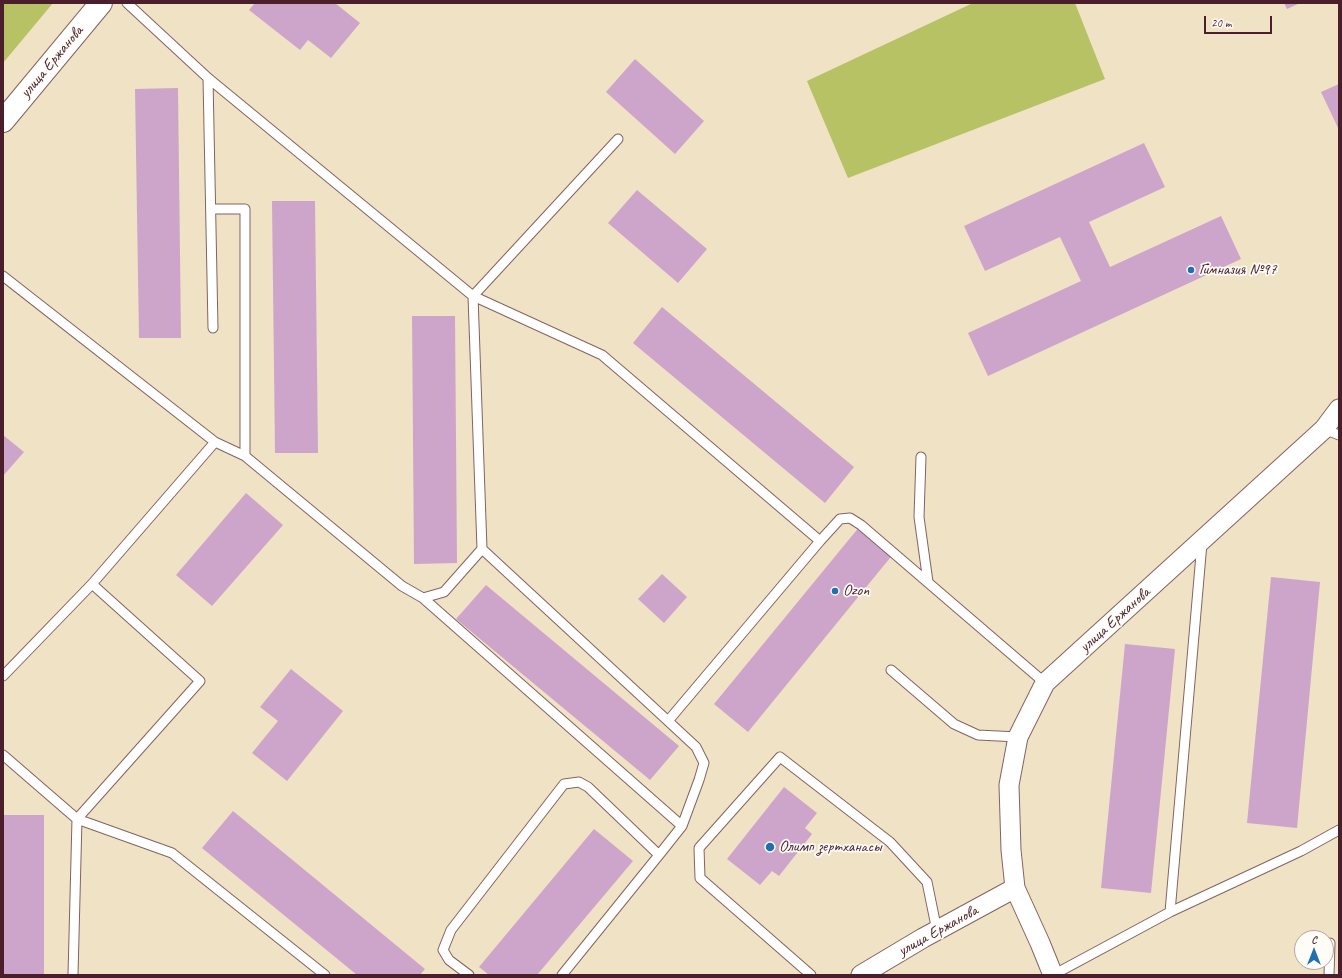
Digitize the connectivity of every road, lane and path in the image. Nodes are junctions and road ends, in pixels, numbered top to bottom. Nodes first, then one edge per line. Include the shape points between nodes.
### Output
1 (101, 3) edge
2 (127, 3) edge
3 (208, 78) junction
4 (3, 121) edge
5 (618, 139) dead end
6 (210, 209) junction
7 (3, 276) edge
8 (473, 296) junction
9 (213, 328) dead end
10 (1339, 410) edge
11 (1331, 432) edge
12 (215, 442) junction
13 (245, 456) junction
14 (921, 457) dead end
15 (820, 541) junction
16 (1203, 541) junction
17 (482, 549) junction
18 (928, 582) junction
19 (92, 584) junction
20 (423, 598) junction
21 (891, 670) dead end
22 (3, 676) edge
23 (1045, 683) junction
24 (668, 721) junction
25 (1018, 737) junction
26 (3, 754) edge
27 (77, 818) junction
28 (682, 826) junction
29 (1339, 830) edge
30 (659, 855) junction
31 (1015, 888) junction
32 (1170, 912) junction
33 (937, 931) junction
34 (73, 975) edge
35 (325, 975) edge
36 (469, 975) edge
37 (562, 975) edge
38 (810, 975) edge
39 (861, 975) edge
40 (1053, 975) edge

1 - 4 street, улица Ержанова
2 - 3 lane
3 - 6 lane
3 - 8 lane
5 - 8 lane
6 - 9 lane
6 - 13 lane via 245,209
7 - 12 lane
8 - 15 lane via 602,355
8 - 17 lane
10 - 11 street, улица Ержанова
11 - 16 street, улица Ержанова
12 - 13 lane
12 - 19 lane
13 - 20 lane via 402,586
14 - 18 lane via 919,517
15 - 18 lane via 840,519 850,518 861,524
15 - 24 lane
16 - 23 street, улица Ержанова
16 - 32 lane
17 - 20 lane via 444,592
17 - 24 lane
18 - 23 lane
19 - 22 lane
19 - 27 lane via 200,681
20 - 28 lane
21 - 25 lane via 954,724 978,735
23 - 25 street, улица Ержанова
24 - 28 lane via 696,747 704,763
25 - 31 street, улица Ержанова via 1009,785
26 - 27 lane
27 - 34 lane
27 - 35 lane via 172,853
28 - 30 lane
29 - 32 lane via 1301,851
30 - 36 lane via 588,787 579,782 564,784 451,930 443,950 449,960
30 - 37 lane
31 - 33 street, улица Ержанова
31 - 40 street, улица Ержанова
32 - 40 lane
33 - 38 lane via 927,882 890,842 780,757 699,848 700,878
33 - 39 street, улица Ержанова

